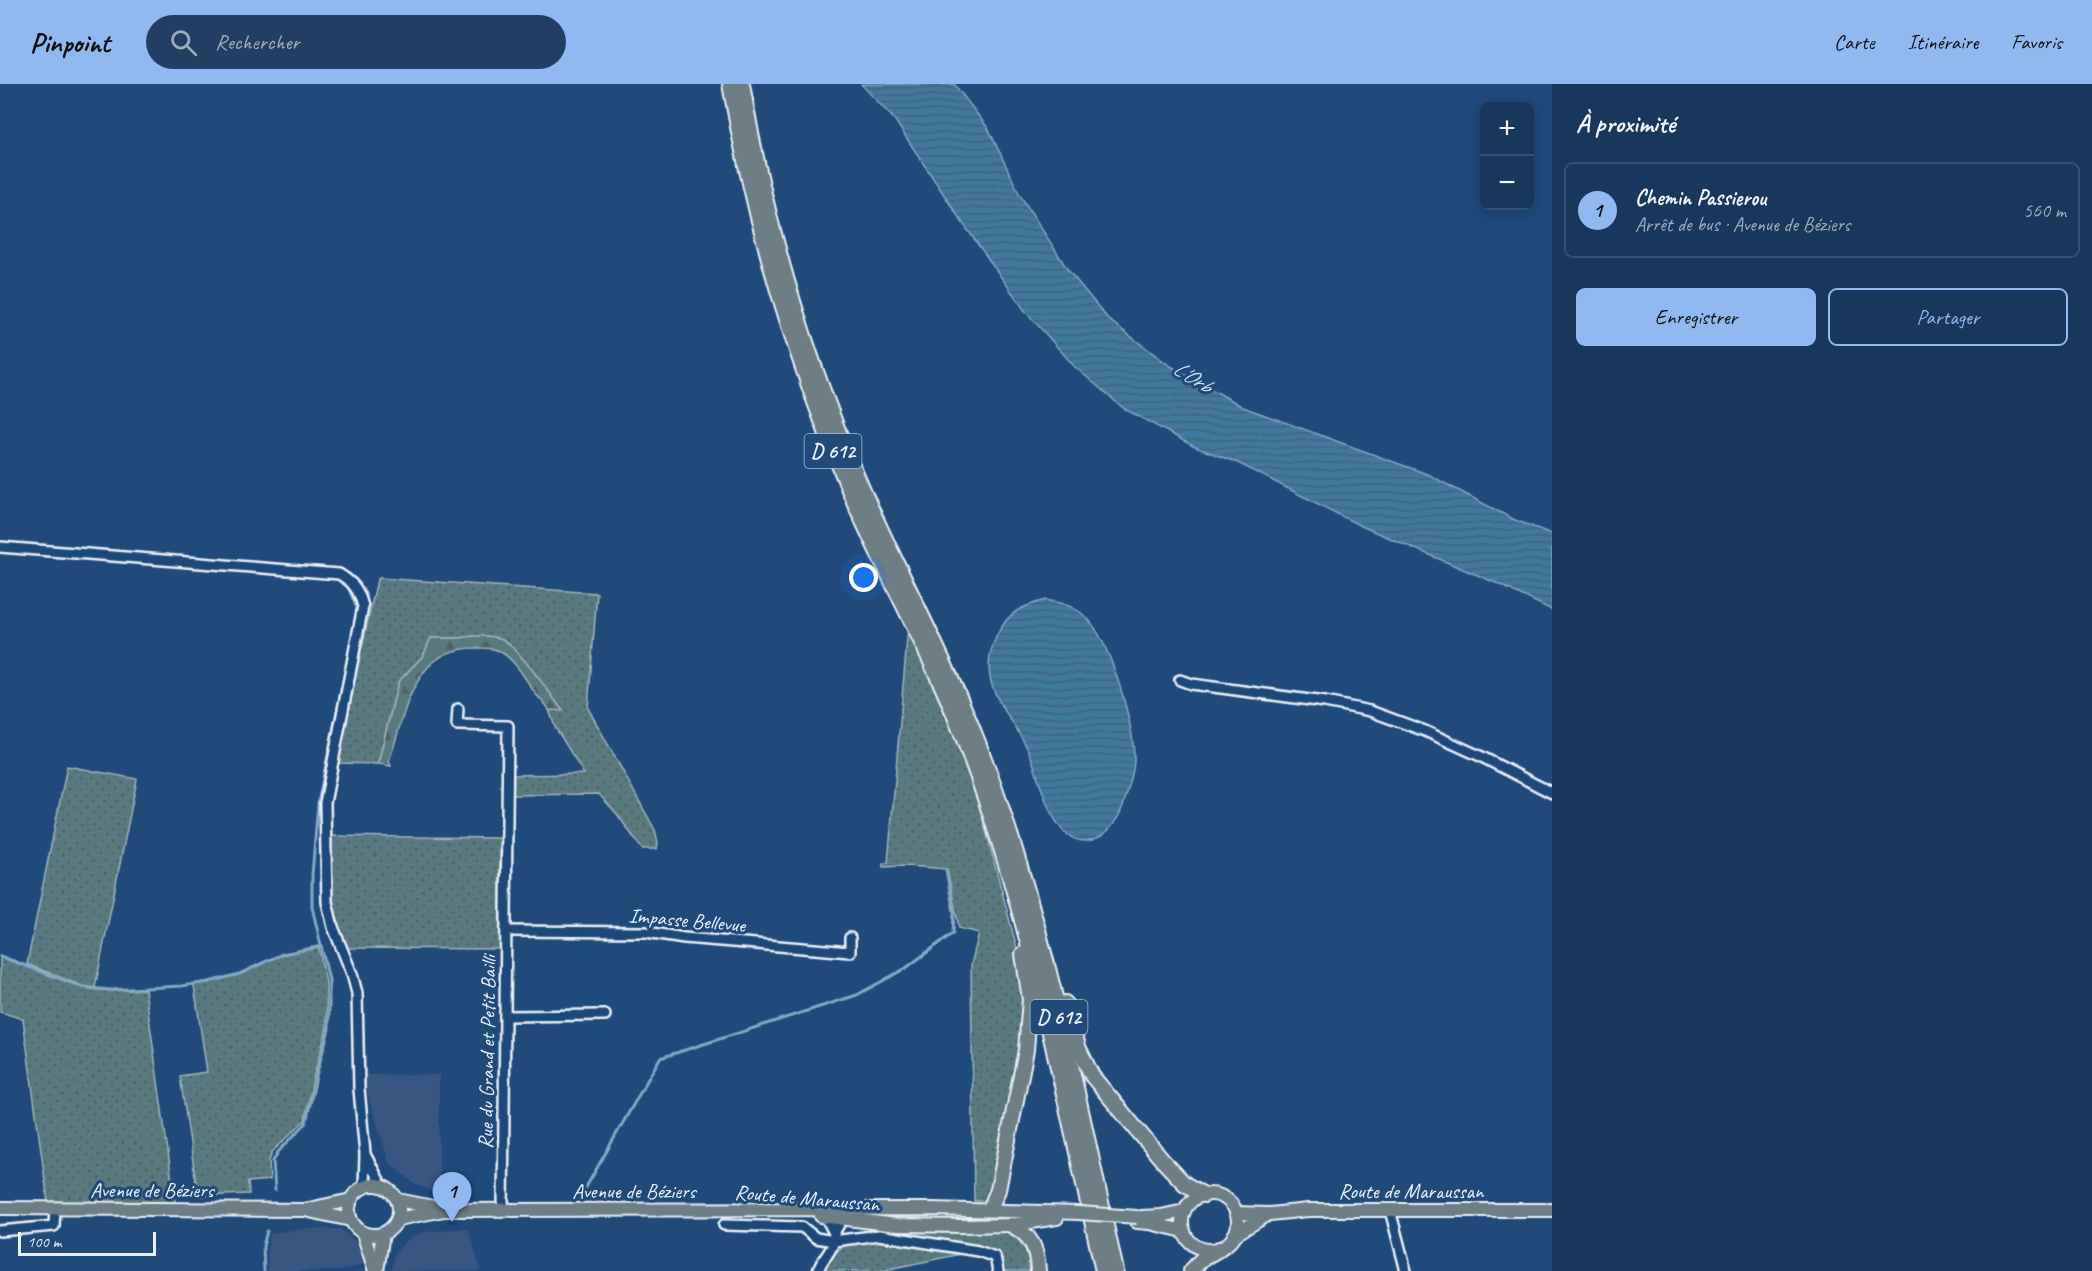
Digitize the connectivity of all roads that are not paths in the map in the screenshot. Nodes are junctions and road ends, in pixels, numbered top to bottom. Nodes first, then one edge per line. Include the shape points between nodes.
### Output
1 (730, 84) edge
2 (742, 84) edge
3 (0, 547) edge
4 (1180, 680) dead end
5 (458, 709) dead end
6 (1552, 793) edge
7 (1011, 879) junction
8 (1026, 883) junction
9 (506, 931) junction
10 (850, 938) dead end
11 (605, 1015) dead end
12 (505, 1016) junction
13 (365, 1154) junction
14 (382, 1186) junction
15 (364, 1187) junction
16 (1204, 1195) junction
17 (351, 1200) junction
18 (398, 1200) junction
19 (0, 1208) edge
20 (55, 1208) junction
21 (990, 1209) junction
22 (304, 1210) junction
23 (444, 1210) junction
24 (503, 1210) junction
25 (715, 1210) junction
26 (1390, 1210) junction
27 (1552, 1210) edge
28 (1184, 1211) junction
29 (1236, 1213) junction
30 (1270, 1214) junction
31 (825, 1216) junction
32 (1079, 1216) junction
33 (843, 1218) junction
34 (398, 1219) junction
35 (1137, 1220) junction
36 (351, 1221) junction
37 (724, 1225) dead end
38 (1011, 1225) junction
39 (0, 1231) edge
40 (1184, 1232) junction
41 (363, 1233) junction
42 (383, 1234) junction
43 (1234, 1235) junction
44 (834, 1237) junction
45 (1219, 1249) junction
46 (376, 1271) edge
47 (818, 1271) edge
48 (998, 1271) edge
49 (1038, 1271) edge
50 (1104, 1271) edge
51 (1116, 1271) edge
52 (1191, 1271) edge
53 (1406, 1271) edge

1 - 7 highway, D 612 via 751,196 804,374 857,508 953,713
2 - 8 highway, D 612 via 769,218 818,377 861,486 937,645 972,729
3 - 13 street via 339,573 360,596 363,606 325,803 327,902 357,993
4 - 6 street via 1370,711 1425,731
5 - 9 street, Rue du Grand et Petit Bailli via 457,725 508,726
7 - 21 highway via 1009,899 1030,999 1026,1050 998,1190
7 - 50 highway, D 612
8 - 16 highway via 1038,899 1070,1021 1092,1076 1163,1161 1185,1184
8 - 51 highway, D 612
9 - 10 street, Impasse Bellevue via 646,932 684,939 850,952
9 - 12 street, Rue du Grand et Petit Bailli
11 - 12 street
12 - 24 street, Rue du Grand et Petit Bailli
13 - 14 street
13 - 15 street
14 - 15 main road
14 - 18 main road
15 - 17 main road
16 - 28 main road
16 - 29 main road via 1227,1200
17 - 22 main road, Avenue de Béziers
17 - 36 main road
18 - 23 main road, Avenue de Béziers
18 - 34 main road
19 - 20 main road, Avenue de Béziers
20 - 22 main road, Avenue de Béziers
20 - 39 street via 54,1226
21 - 25 main road, Route de Maraussan
21 - 32 main road, Route de Maraussan
22 - 36 main road, Avenue de Béziers
23 - 24 main road, Avenue de Béziers
23 - 34 main road, Avenue de Béziers
24 - 25 main road, Avenue de Béziers
25 - 31 main road, Route de Maraussan
26 - 27 main road, Route de Maraussan
26 - 30 main road, Route de Maraussan
26 - 53 street
28 - 35 main road, Route de Maraussan
28 - 40 main road
29 - 30 main road, Route de Maraussan
29 - 43 main road
30 - 43 main road, Route de Maraussan
31 - 33 main road, Route de Maraussan
31 - 44 street
32 - 35 main road, Route de Maraussan, bridge
32 - 38 main road, Route de Maraussan
33 - 38 main road, Route de Maraussan via 897,1226
33 - 44 street
34 - 42 main road
35 - 40 main road, Route de Maraussan
36 - 41 main road
37 - 44 street via 802,1227 816,1238
38 - 49 highway via 1031,1239
40 - 45 main road via 1202,1249
41 - 42 main road
41 - 46 main road
42 - 46 main road
43 - 45 main road
44 - 47 street
44 - 48 street via 879,1235 978,1251 995,1257
45 - 52 highway

